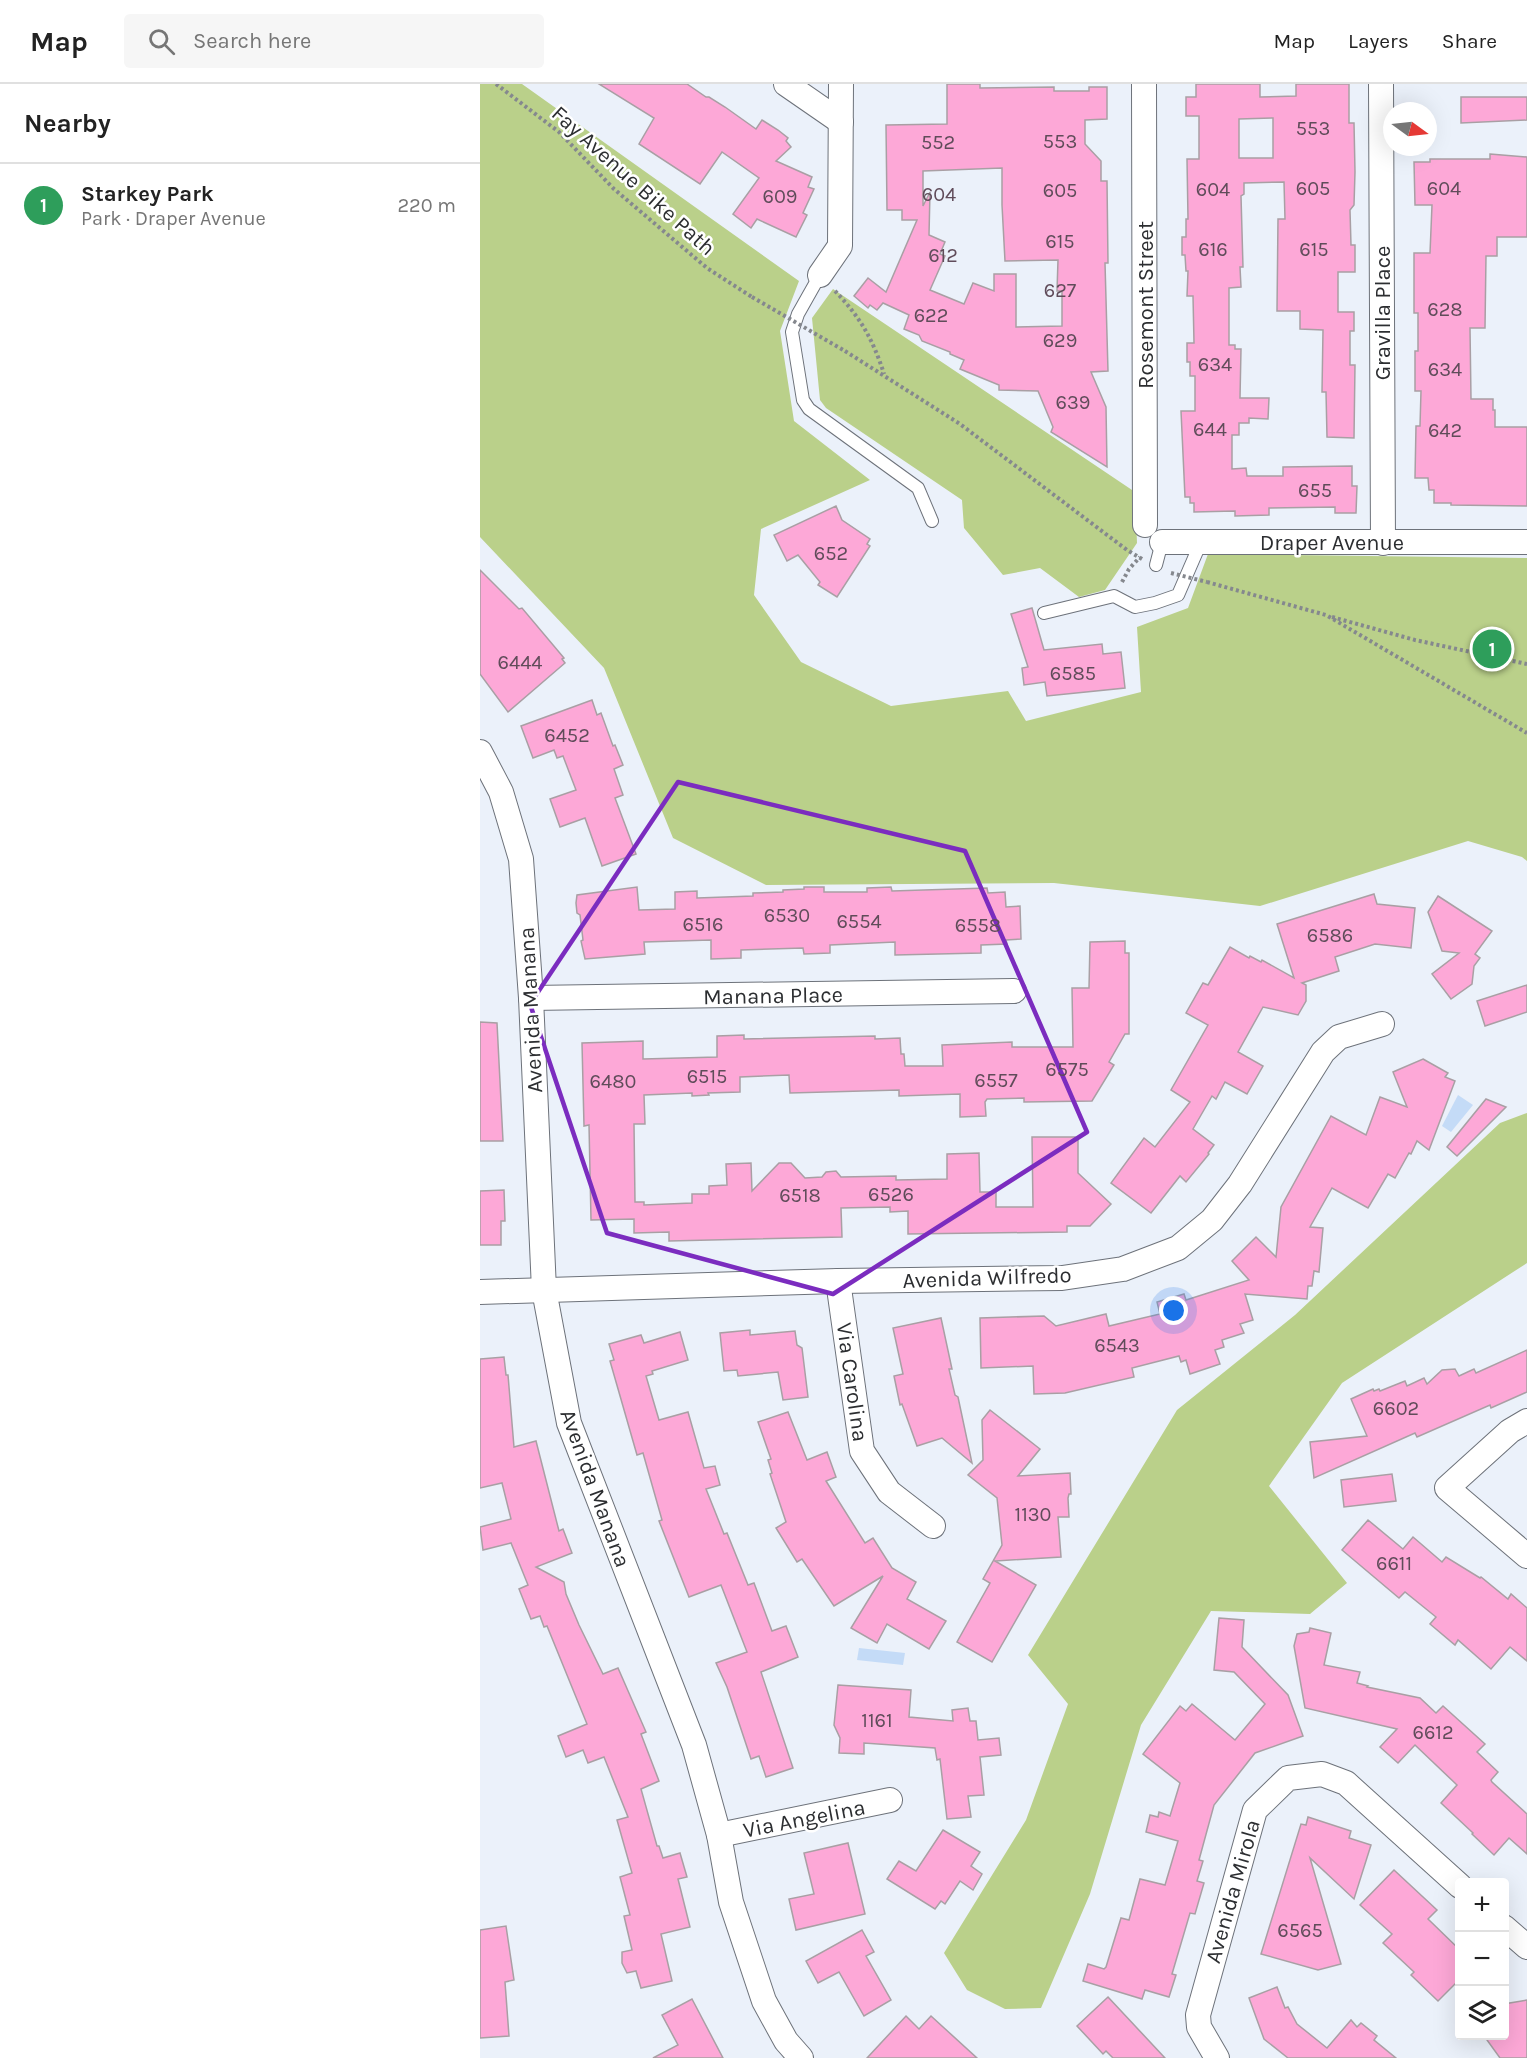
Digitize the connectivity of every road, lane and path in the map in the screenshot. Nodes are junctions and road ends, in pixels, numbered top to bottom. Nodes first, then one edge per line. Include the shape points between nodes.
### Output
1 (496, 84) edge
2 (786, 84) edge
3 (841, 84) edge
4 (1144, 84) edge
5 (1381, 84) edge
6 (841, 122) junction
7 (820, 275) junction
8 (884, 375) junction
9 (932, 521) dead end
10 (1201, 542) junction
11 (1527, 542) edge
12 (1383, 543) junction
13 (1154, 544) junction
14 (1140, 558) junction
15 (1114, 596) junction
16 (1044, 613) dead end
17 (1326, 615) junction
18 (1527, 664) edge
19 (1527, 733) edge
20 (480, 752) edge
21 (1014, 991) dead end
22 (531, 998) junction
23 (1382, 1024) dead end
24 (838, 1281) junction
25 (544, 1290) junction
26 (480, 1292) edge
27 (1527, 1421) edge
28 (933, 1526) dead end
29 (1527, 1556) edge
30 (890, 1800) dead end
31 (719, 1835) junction
32 (1455, 1881) edge
33 (1509, 1931) edge
34 (1527, 1947) edge
35 (801, 2058) edge
36 (1217, 2058) edge

1 - 8 path, Fay Avenue Bike Path, bridge via 559,132 614,189 707,268
2 - 6 street
3 - 6 street
4 - 13 street, Rosemont Street
5 - 12 street, Gravilla Place
6 - 7 street via 840,246
7 - 8 path via 856,313 877,350
7 - 9 lane via 792,333 803,400 809,409 918,488
8 - 14 path, Fay Avenue Bike Path via 960,424
10 - 12 street, Draper Avenue
10 - 13 street, Draper Avenue
10 - 15 lane via 1178,595 1135,607
11 - 12 street, Draper Avenue
13 - 14 path
13 - 14 path, Fay Avenue Bike Path
13 - 17 path, Fay Avenue Bike Path, bridge via 1171,573
14 - 15 path
15 - 16 lane
17 - 18 path via 1415,640
17 - 19 path
20 - 22 street, Avenida Manana via 501,792 520,859
21 - 22 street, Manana Place
22 - 25 street, Avenida Manana
23 - 24 street, Avenida Wilfredo via 1339,1036 1323,1052 1240,1184 1212,1220 1178,1248 1124,1269 1062,1278
24 - 25 street, Avenida Wilfredo
24 - 28 street, Via Carolina via 862,1451 889,1492
25 - 26 street, Avenida Wilfredo
25 - 31 street, Avenida Manana via 569,1424 693,1745
27 - 29 street via 1510,1431 1447,1488
30 - 31 street, Via Angelina
31 - 35 street, Avenida Manana via 731,1902 764,2001 786,2041
32 - 36 street, Avenida Mirola via 1346,1783 1322,1774 1288,1778 1255,1810 1198,2015 1199,2027
33 - 34 street

